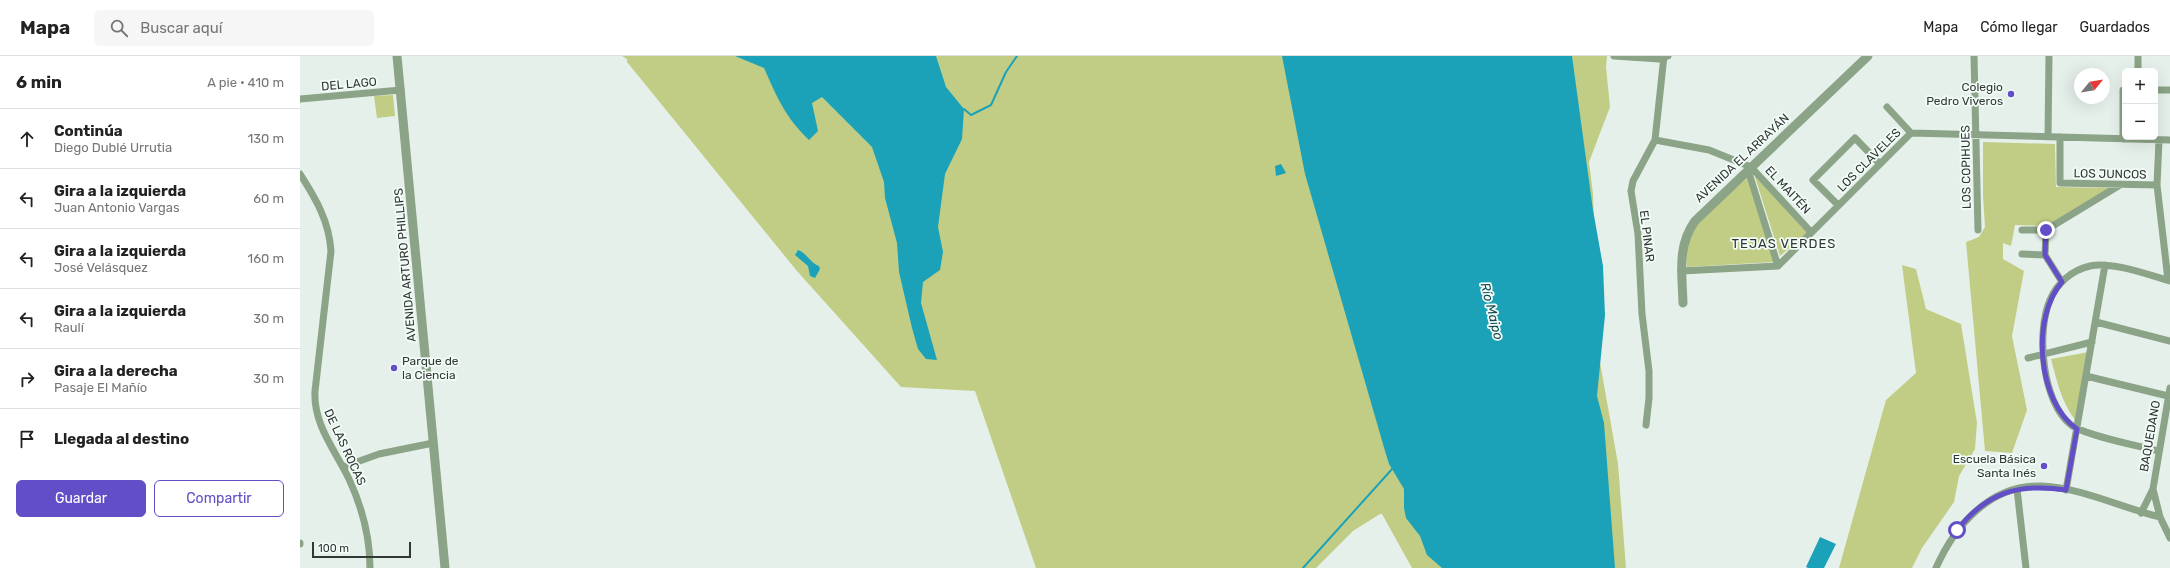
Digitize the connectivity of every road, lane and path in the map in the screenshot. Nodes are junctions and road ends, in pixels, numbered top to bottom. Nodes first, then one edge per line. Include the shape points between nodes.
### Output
1 (397, 56) edge
2 (1614, 56) edge
3 (1868, 56) edge
4 (1974, 56) edge
5 (2049, 56) edge
6 (2138, 56) edge
7 (1665, 57) edge
8 (1861, 59) edge
9 (2138, 68) edge
10 (401, 90) junction
11 (2158, 90) edge
12 (2170, 90) edge
13 (300, 99) edge
14 (1887, 107) dead end
15 (1911, 133) junction
16 (1976, 135) junction
17 (2048, 137) junction
18 (2060, 137) junction
19 (2122, 139) edge
20 (1655, 140) junction
21 (2158, 140) joint
22 (2170, 140) edge
23 (1880, 164) junction
24 (1749, 168) junction
25 (300, 174) edge
26 (2120, 185) junction
27 (2158, 185) junction
28 (1838, 205) junction
29 (1978, 230) dead end
30 (2022, 230) dead end
31 (2046, 230) junction
32 (1812, 232) junction
33 (2022, 254) dead end
34 (2045, 255) junction
35 (2105, 265) junction
36 (1778, 266) junction
37 (1682, 270) junction
38 (2169, 281) edge
39 (2062, 282) junction
40 (1682, 303) dead end
41 (2096, 322) junction
42 (2170, 341) edge
43 (2092, 342) junction
44 (2043, 353) junction
45 (2028, 358) dead end
46 (2086, 376) junction
47 (2170, 388) edge
48 (2168, 396) junction
49 (1646, 425) dead end
50 (2077, 429) junction
51 (433, 443) junction
52 (2158, 451) junction
53 (343, 467) junction
54 (2017, 489) junction
55 (2153, 489) junction
56 (2066, 490) junction
57 (2141, 513) junction
58 (2160, 518) junction
59 (2168, 526) edge
60 (2170, 538) edge
61 (370, 568) edge
62 (446, 568) edge
63 (1936, 568) edge
64 (2026, 568) edge

1 - 10 street, AVENIDA ARTURO PHILLIPS
2 - 7 street via 1659,59
3 - 8 street, AVENIDA EL ARRAYÁN
4 - 16 street, LOS COPIHUES
5 - 17 street
6 - 9 street
7 - 20 street, EL PINAR
8 - 24 street, AVENIDA EL ARRAYÁN
10 - 13 street, DEL LAGO
10 - 51 street, AVENIDA ARTURO PHILLIPS
11 - 12 street
14 - 15 street
15 - 16 street, LOS CLAVELES
15 - 23 street, LOS CLAVELES
16 - 17 street, LOS CLAVELES
16 - 29 street, LOS COPIHUES
17 - 18 street, LOS CLAVELES
18 - 19 street, LOS CLAVELES
18 - 26 street, LOS JUNCOS via 2060,184
20 - 24 street, EL MAITÉN via 1709,150
20 - 49 street, EL PINAR via 1633,180 1631,191 1638,234 1642,314 1649,371
21 - 22 street, LOS CLAVELES
21 - 27 street
23 - 28 street, LOS CLAVELES
23 - 28 street via 1855,138 1813,180
24 - 32 street, EL MAITÉN
24 - 36 street
24 - 37 street, AVENIDA EL ARRAYÁN via 1692,224 1683,243
25 - 53 street, DE LAS ROCAS via 324,215 331,241 315,404 321,426
26 - 27 street, LOS JUNCOS
26 - 31 street
27 - 38 street
28 - 32 street, LOS CLAVELES
30 - 31 street
31 - 34 street
32 - 36 street, LOS CLAVELES
33 - 34 street
34 - 39 street
35 - 38 street
35 - 39 street via 2084,268
35 - 41 street
36 - 37 street
37 - 40 street, AVENIDA EL ARRAYÁN
39 - 44 street via 2047,306
41 - 42 street
41 - 43 street
43 - 44 street
43 - 46 street
44 - 45 street
44 - 50 street via 2054,403 2065,420
46 - 48 street
46 - 50 street
47 - 48 street, BAQUEDANO
48 - 52 street, BAQUEDANO
50 - 52 street
50 - 56 street
51 - 53 street via 379,454
51 - 62 street, AVENIDA ARTURO PHILLIPS
52 - 55 street, BAQUEDANO
53 - 61 street, DE LAS ROCAS via 362,514 369,544
54 - 56 street via 2042,486
54 - 63 street via 1995,498 1970,515 1951,539
54 - 64 street
55 - 57 street, BAQUEDANO
55 - 58 street, BAQUEDANO
56 - 57 street
57 - 58 street
58 - 59 street, BAQUEDANO
59 - 60 street, BAQUEDANO

